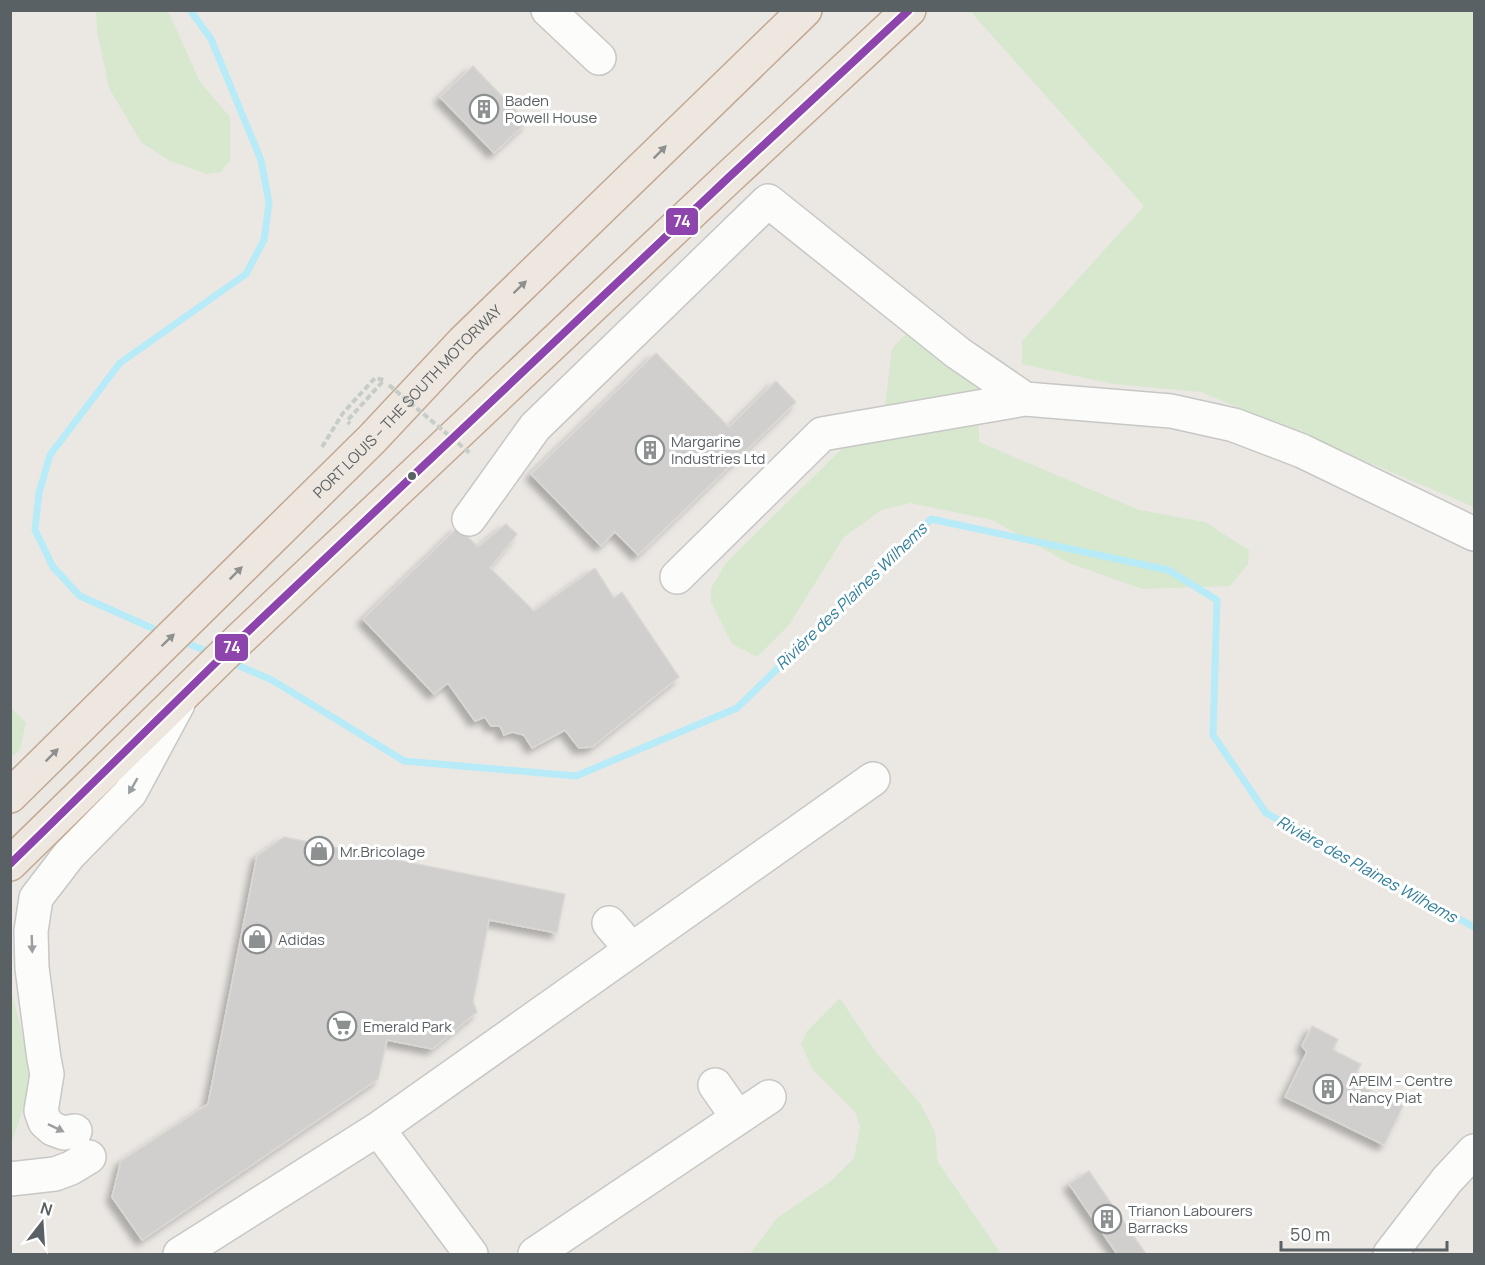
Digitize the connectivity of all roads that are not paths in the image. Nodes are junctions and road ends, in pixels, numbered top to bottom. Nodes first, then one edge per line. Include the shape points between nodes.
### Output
1 (548, 10) edge
2 (909, 10) edge
3 (798, 15) edge
4 (599, 58) dead end
5 (1025, 399) junction
6 (469, 519) dead end
7 (1474, 534) edge
8 (677, 576) dead end
9 (186, 693) junction
10 (873, 778) dead end
11 (10, 796) edge
12 (10, 864) edge
13 (609, 923) dead end
14 (632, 949) junction
15 (715, 1085) dead end
16 (769, 1097) dead end
17 (738, 1118) junction
18 (378, 1129) junction
19 (1474, 1151) edge
20 (10, 1179) edge
21 (180, 1254) edge
22 (471, 1254) edge
23 (535, 1254) edge
24 (1390, 1254) edge

1 - 4 street
2 - 9 highway
11 -> 3 highway, PORT LOUIS – THE SOUTH MOTORWAY via 372,439 463,342
5 - 6 street via 958,353 768,201 535,427
5 - 7 street via 1171,411 1234,425 1302,451
5 - 8 street via 822,434
9 - 12 highway
9 -> 20 street via 130,793 69,855 36,898 31,931 32,968 47,1074 41,1111 53,1129 82,1144 71,1168 55,1174
10 - 14 street
13 - 14 street
14 - 18 street
15 - 17 street
16 - 17 street
17 - 23 street
18 - 21 street
18 - 22 street
19 - 24 street

